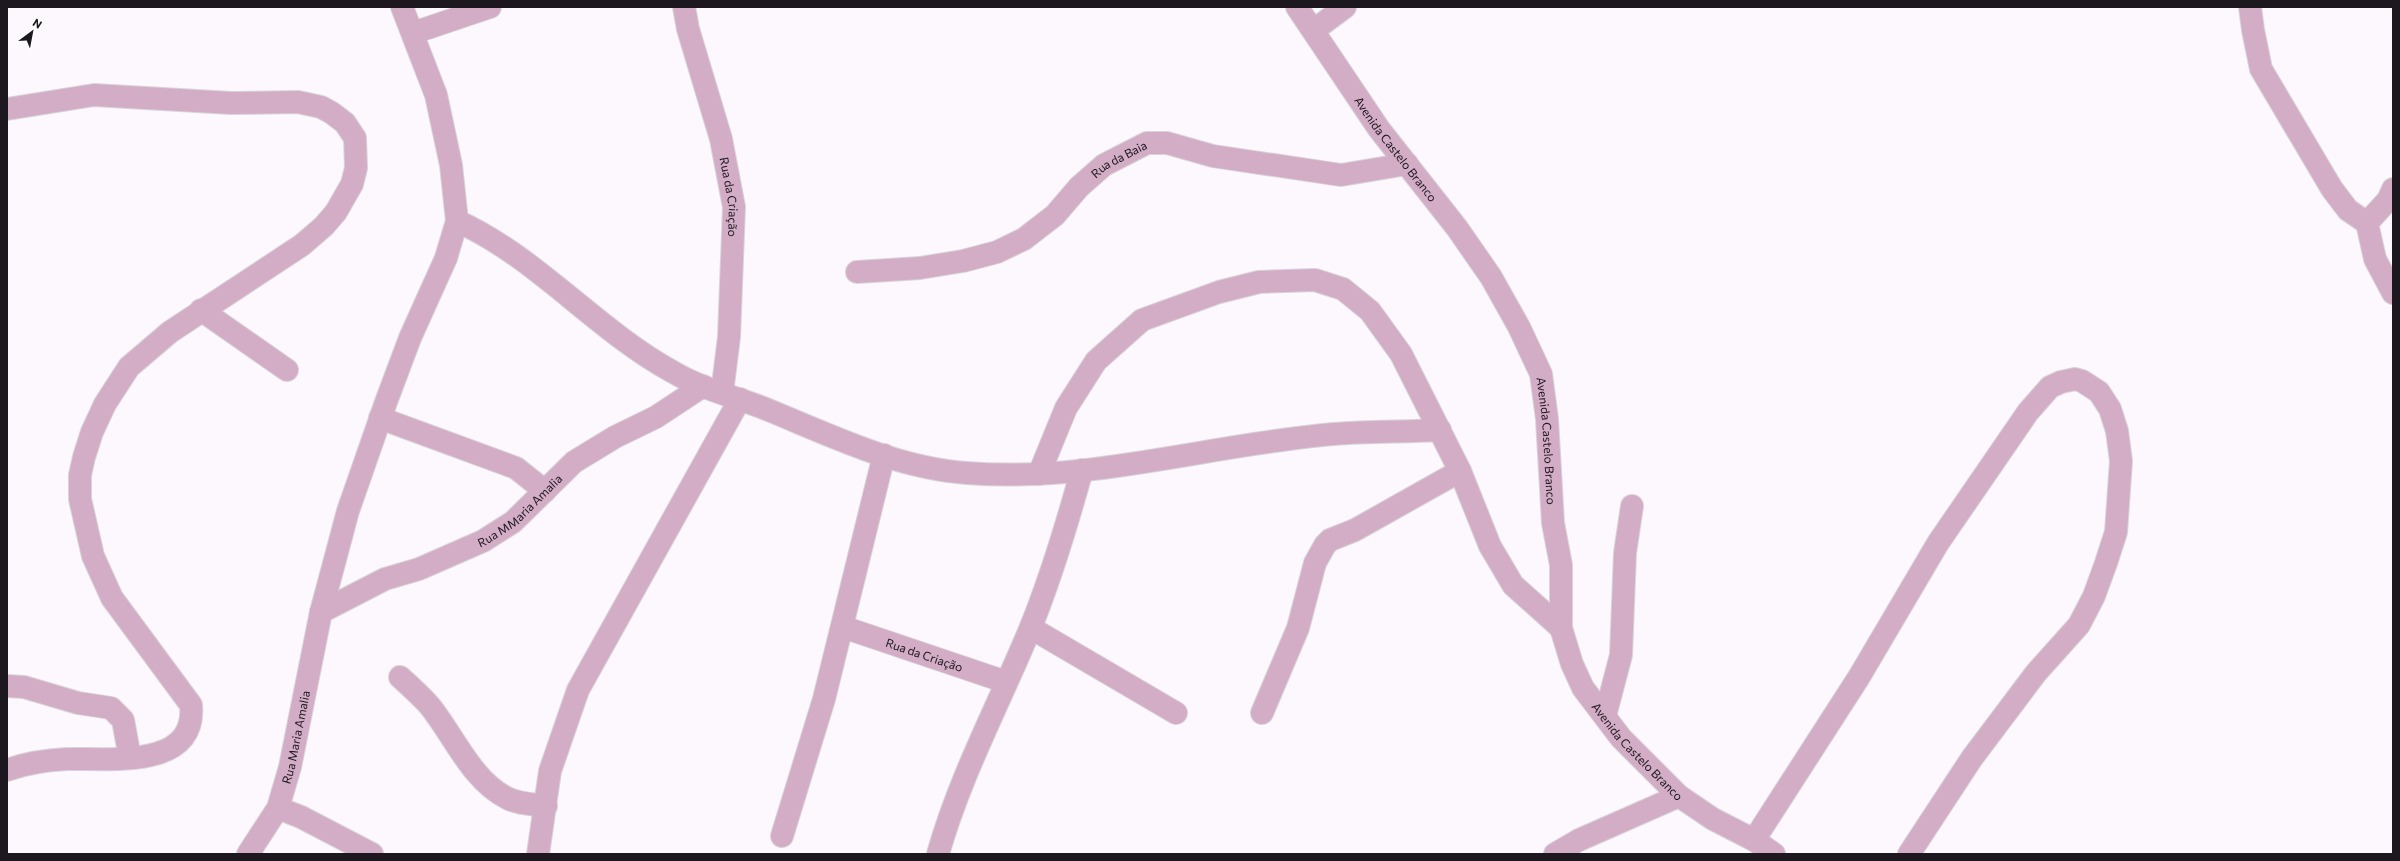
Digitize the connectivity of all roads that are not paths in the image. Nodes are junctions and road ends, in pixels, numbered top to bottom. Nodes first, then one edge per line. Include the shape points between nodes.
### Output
1 (402, 7) edge
2 (490, 7) edge
3 (684, 7) edge
4 (1297, 7) edge
5 (1345, 7) edge
6 (2250, 7) edge
7 (1314, 30) junction
8 (413, 33) junction
9 (7, 109) edge
10 (1407, 164) junction
11 (2393, 189) edge
12 (457, 221) junction
13 (2367, 223) junction
14 (857, 272) dead end
15 (2393, 293) edge
16 (201, 310) junction
17 (287, 370) dead end
18 (722, 392) junction
19 (380, 418) junction
20 (1440, 430) junction
21 (884, 456) junction
22 (1082, 470) junction
23 (1460, 471) junction
24 (1040, 474) junction
25 (545, 490) junction
26 (1632, 506) dead end
27 (321, 612) junction
28 (843, 627) junction
29 (1031, 628) junction
30 (1561, 628) junction
31 (400, 676) dead end
32 (1006, 682) junction
33 (7, 686) edge
34 (1176, 713) dead end
35 (1262, 713) dead end
36 (1605, 716) junction
37 (130, 758) junction
38 (7, 770) edge
39 (1680, 796) junction
40 (546, 806) junction
41 (278, 808) junction
42 (782, 836) dead end
43 (1754, 840) junction
44 (1582, 847) edge
45 (248, 854) edge
46 (372, 854) edge
47 (538, 854) edge
48 (938, 854) edge
49 (1555, 854) edge
50 (1772, 854) edge
51 (1909, 854) edge

1 - 8 street
2 - 8 street
3 - 18 street, Rua da Criação via 688,29 721,139 734,207 728,337
4 - 7 street, Avenida Castelo Branco
5 - 7 street
6 - 13 street via 2261,69 2332,189 2348,210
7 - 10 street, Avenida Castelo Branco via 1379,129
8 - 12 street via 436,95 451,165
9 - 16 street via 68,98 116,94 231,103 298,102 321,107 345,123 355,138 356,168 352,184 336,212 302,245
10 - 14 street, Rua da Baia via 1341,175 1213,156 1167,143 1146,143 1104,165 1079,187 1055,215 1024,239 997,252 920,268
10 - 30 street, Avenida Castelo Branco via 1458,228 1491,277 1541,374 1547,419 1553,523 1561,565
11 - 13 street via 2388,200
12 - 18 street via 480,231 513,254 582,309 673,373
12 - 19 street, Rua Maria Amalia via 446,258 410,338
13 - 15 street via 2375,259
16 - 17 street
16 - 37 street via 129,367 105,404 92,432 80,475 80,499 85,526 93,556 112,598 191,705 192,720 178,742 157,755
18 - 21 street
18 - 25 street, Rua MMaria Amalia via 656,417 615,437 578,459
18 - 40 street via 578,690 550,771
19 - 25 street via 516,468
19 - 27 street, Rua Maria Amalia via 348,511
20 - 22 street via 1334,434
20 - 23 street
20 - 24 street via 1401,354 1370,311 1343,289 1315,280 1259,282 1176,306 1142,320 1120,338 1096,361 1066,408
21 - 24 street via 938,470
21 - 28 street
22 - 24 street
22 - 29 street
23 - 30 street via 1490,546 1513,585
23 - 35 street via 1325,545 1315,563 1298,628
25 - 27 street, Rua MMaria Amalia via 513,522 483,541 420,569 385,579
26 - 36 street via 1625,553 1621,655
27 - 41 street, Rua Maria Amalia via 290,767
28 - 32 street, Rua da Criação
28 - 42 street
29 - 32 street
29 - 34 street
30 - 36 street, Avenida Castelo Branco via 1572,664 1583,688
31 - 40 street via 428,704 470,764 488,784 506,798
32 - 48 street via 971,760 945,828
33 - 37 street via 24,686 78,703 111,708 123,720
36 - 39 street, Avenida Castelo Branco via 1621,738
37 - 38 street via 45,761
39 - 43 street, Avenida Castelo Branco via 1713,818
39 - 44 street
40 - 47 street
41 - 45 street, Rua Maria Amalia
41 - 46 street
43 - 50 street, Avenida Castelo Branco
43 - 51 street via 1859,677 1938,543 2028,412 2050,387 2075,379 2082,381 2099,392 2110,409 2115,420 2121,461 2116,532 2106,564 2079,625 2036,673 1972,758
44 - 49 street

